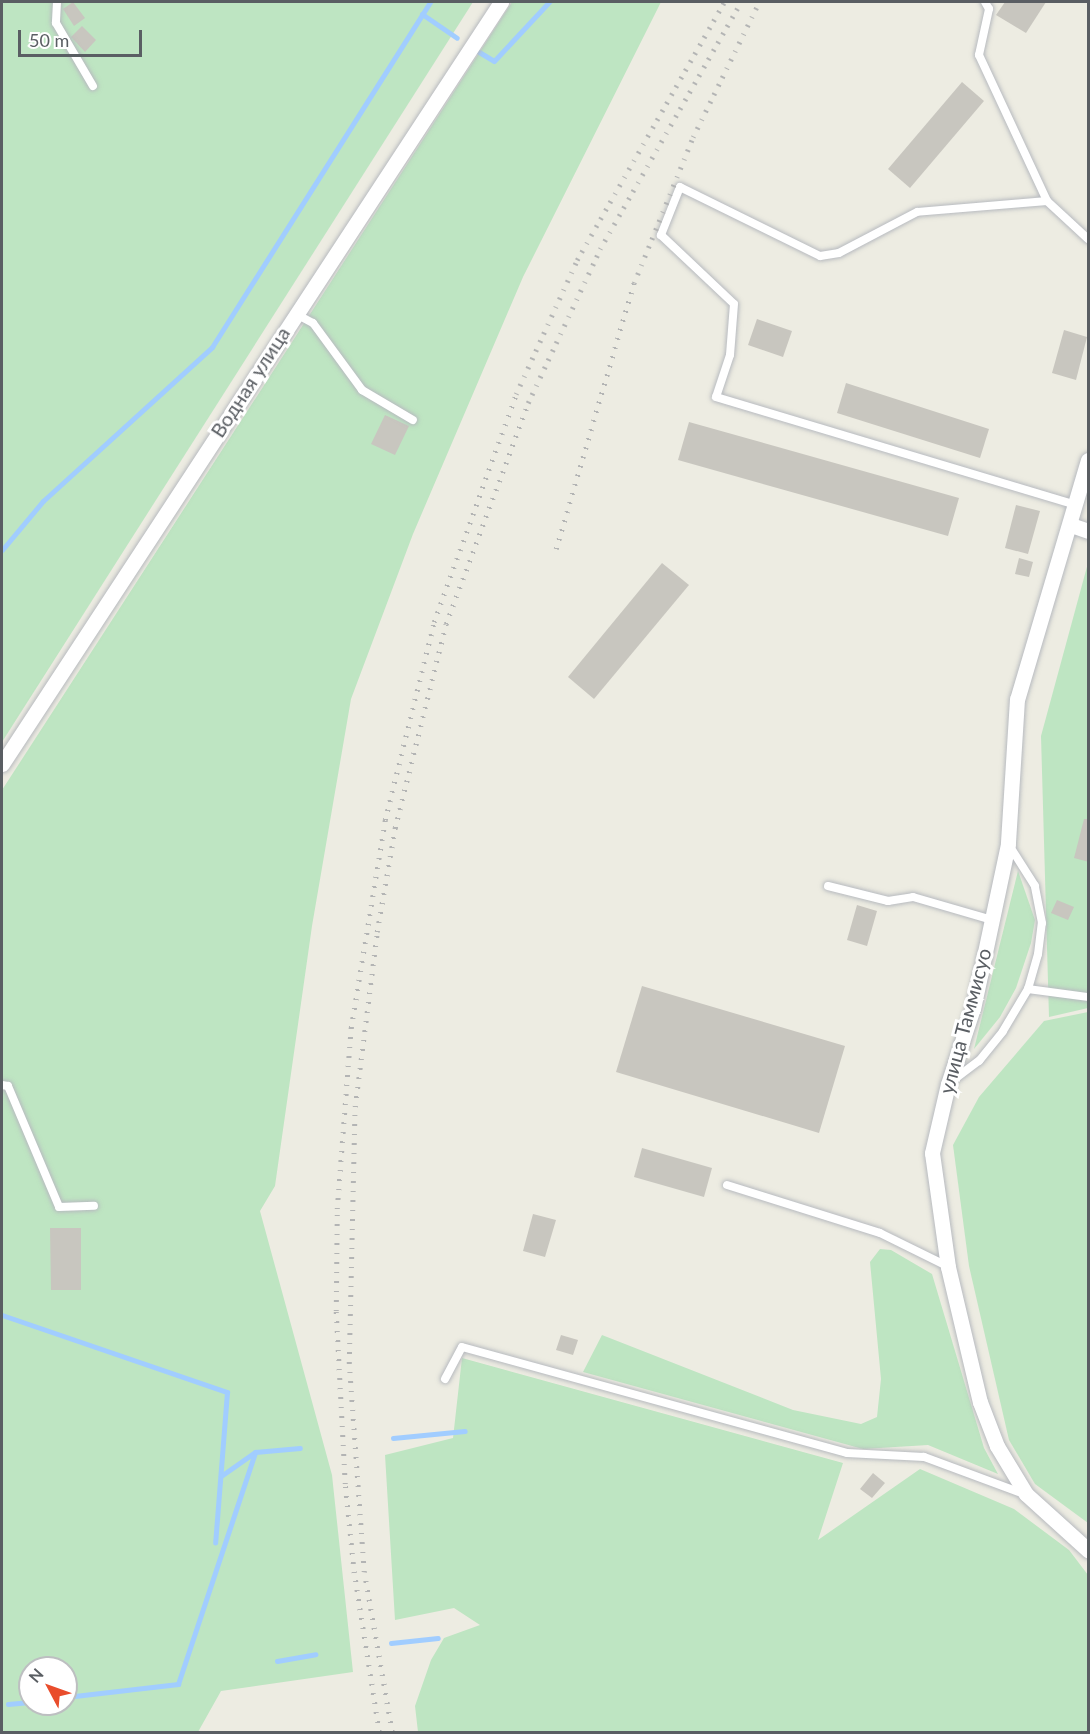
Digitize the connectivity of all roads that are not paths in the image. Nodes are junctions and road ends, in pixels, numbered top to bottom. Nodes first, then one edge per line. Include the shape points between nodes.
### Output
1 (57, 2) edge
2 (501, 2) edge
3 (985, 2) edge
4 (93, 86) dead end
5 (1047, 201) junction
6 (1089, 239) edge
7 (294, 313) junction
8 (413, 420) dead end
9 (1089, 460) edge
10 (1076, 506) junction
11 (1071, 525) junction
12 (1089, 531) edge
13 (2, 764) edge
14 (1008, 844) junction
15 (828, 886) dead end
16 (992, 920) junction
17 (1028, 989) junction
18 (1089, 997) edge
19 (948, 1084) junction
20 (2, 1085) edge
21 (727, 1185) dead end
22 (94, 1206) dead end
23 (948, 1267) junction
24 (445, 1379) dead end
25 (1026, 1494) junction
26 (1089, 1550) edge

1 - 4 lane via 56,22
2 - 7 street, Водная улица via 396,167
3 - 5 lane via 989,9 979,55
5 - 6 lane
5 - 10 lane via 917,212 839,253 820,256 680,187 661,235 734,304 730,355 716,398
7 - 8 lane via 313,323 362,390
7 - 13 street, Водная улица
9 - 10 street, улица Таммисуо
10 - 11 street, улица Таммисуо
11 - 12 street
11 - 14 street, улица Таммисуо via 1017,699
14 - 16 street, улица Таммисуо
14 - 17 lane via 1028,873 1040,904 1042,934
15 - 16 lane via 888,901 913,897
16 - 19 street, улица Таммисуо via 973,1008
17 - 18 lane
17 - 19 lane via 990,1050
19 - 23 street, улица Таммисуо via 932,1153
20 - 22 lane via 8,1086 59,1207
21 - 23 lane via 880,1233
23 - 25 street, улица Таммисуо via 980,1402 997,1446
24 - 25 lane via 462,1347 848,1453 924,1457
25 - 26 street, улица Таммисуо

